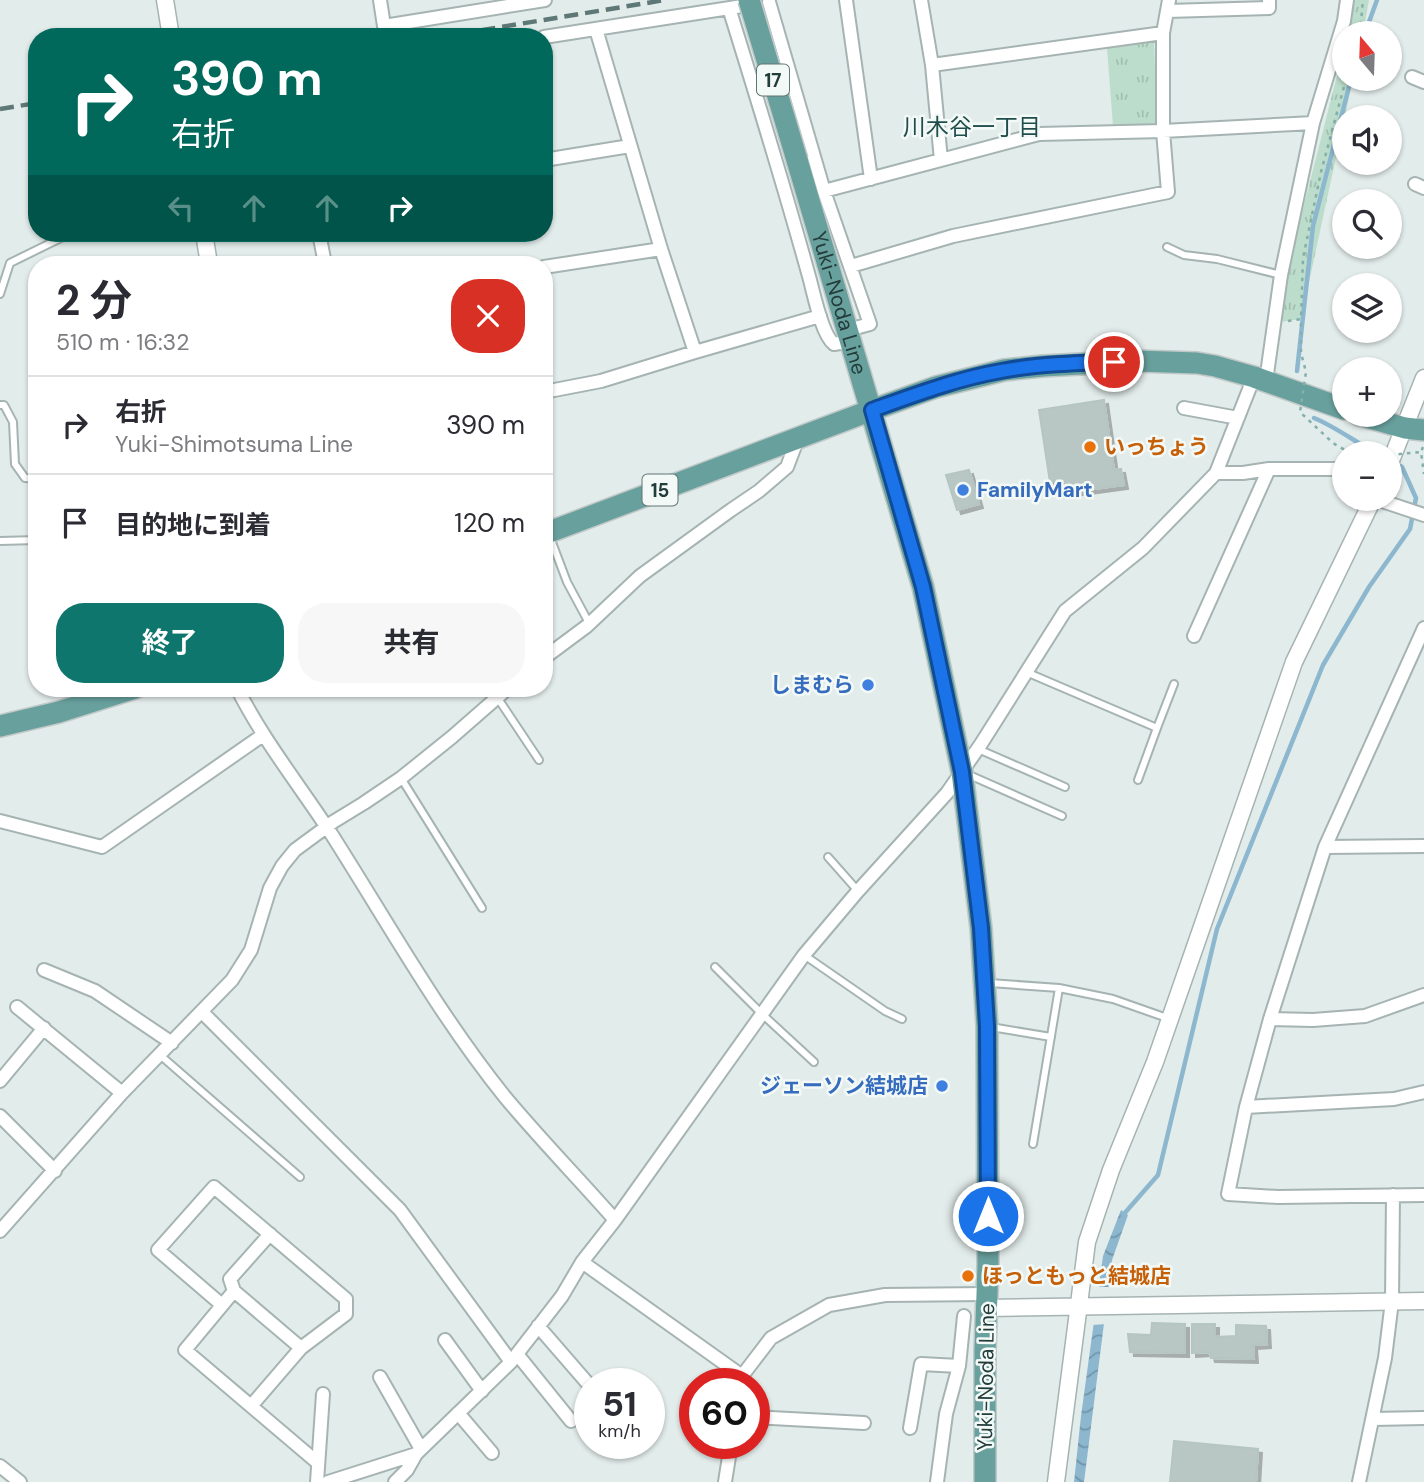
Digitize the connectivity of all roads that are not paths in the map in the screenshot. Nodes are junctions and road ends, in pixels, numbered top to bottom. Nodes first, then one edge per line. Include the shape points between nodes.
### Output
1 (165, 0) edge
2 (380, 0) edge
3 (545, 0) edge
4 (845, 0) edge
5 (921, 0) edge
6 (1269, 0) edge
7 (1347, 0) edge
8 (766, 1) edge
9 (1169, 6) edge
10 (729, 8) junction
11 (169, 28) edge
12 (596, 29) junction
13 (1163, 33) junction
14 (553, 36) edge
15 (932, 65) junction
16 (1313, 123) junction
17 (1163, 131) junction
18 (630, 146) junction
19 (553, 159) edge
20 (941, 160) junction
21 (871, 179) junction
22 (824, 191) junction
23 (53, 242) edge
24 (1167, 247) dead end
25 (660, 250) junction
26 (553, 266) edge
27 (851, 266) junction
28 (1281, 275) junction
29 (0, 294) edge
30 (820, 316) junction
31 (850, 336) junction
32 (695, 352) junction
33 (1424, 378) edge
34 (1260, 379) junction
35 (553, 390) edge
36 (0, 404) edge
37 (1332, 405) edge
38 (1184, 408) dead end
39 (872, 410) junction
40 (1238, 418) junction
41 (1414, 429) edge
42 (798, 438) junction
43 (1402, 446) edge
44 (1269, 469) junction
45 (1332, 469) edge
46 (1216, 473) junction
47 (28, 478) edge
48 (1402, 508) edge
49 (1368, 511) edge
50 (1424, 515) edge
51 (553, 530) edge
52 (28, 540) edge
53 (0, 541) edge
54 (553, 549) edge
55 (589, 624) junction
56 (1423, 631) edge
57 (1194, 636) dead end
58 (553, 651) edge
59 (1026, 672) junction
60 (1174, 684) dead end
61 (106, 697) edge
62 (242, 697) edge
63 (497, 697) joint
64 (0, 726) edge
65 (1157, 728) junction
66 (263, 735) junction
67 (978, 749) junction
68 (539, 760) dead end
69 (962, 772) junction
70 (401, 778) junction
71 (1138, 780) dead end
72 (1065, 787) dead end
73 (1062, 816) dead end
74 (0, 821) edge
75 (326, 827) junction
76 (1424, 846) edge
77 (1325, 847) junction
78 (828, 857) dead end
79 (858, 891) junction
80 (482, 908) dead end
81 (804, 955) junction
82 (715, 967) dead end
83 (44, 970) dead end
84 (984, 982) junction
85 (1059, 988) junction
86 (1424, 995) edge
87 (17, 1007) dead end
88 (202, 1012) junction
89 (762, 1014) junction
90 (902, 1019) dead end
91 (1170, 1019) junction
92 (1270, 1019) junction
93 (987, 1026) junction
94 (44, 1028) junction
95 (1051, 1037) junction
96 (172, 1043) junction
97 (160, 1055) junction
98 (814, 1062) dead end
99 (0, 1081) edge
100 (1424, 1092) edge
101 (121, 1093) junction
102 (1246, 1107) junction
103 (0, 1116) edge
104 (1033, 1144) dead end
105 (55, 1171) junction
106 (300, 1177) dead end
107 (1393, 1195) junction
108 (1424, 1195) edge
109 (615, 1220) junction
110 (2, 1225) edge
111 (270, 1234) junction
112 (582, 1262) junction
113 (234, 1291) junction
114 (987, 1301) junction
115 (1392, 1301) junction
116 (1424, 1301) edge
117 (222, 1305) junction
118 (1078, 1306) junction
119 (964, 1316) dead end
120 (538, 1326) junction
121 (445, 1340) dead end
122 (301, 1348) junction
123 (514, 1358) junction
124 (959, 1366) junction
125 (574, 1368) edge
126 (725, 1368) edge
127 (750, 1368) edge
128 (380, 1377) dead end
129 (482, 1391) junction
130 (323, 1394) dead end
131 (251, 1406) junction
132 (458, 1413) junction
133 (770, 1418) edge
134 (1424, 1418) edge
135 (1373, 1419) junction
136 (571, 1421) dead end
137 (864, 1423) dead end
138 (910, 1428) dead end
139 (419, 1452) junction
140 (492, 1453) dead end
141 (729, 1459) edge
142 (318, 1463) junction
143 (0, 1466) edge
144 (20, 1482) edge
145 (317, 1482) edge
146 (328, 1482) edge
147 (397, 1482) edge
148 (725, 1482) edge
149 (937, 1482) edge
150 (985, 1482) edge
151 (1056, 1482) edge
152 (1359, 1482) edge

1 - 11 street
2 - 3 street via 384,26
4 - 21 street
5 - 15 street
6 - 9 street via 1269,8
7 - 16 street
8 - 10 street
8 - 22 street
8 - 31 main road, Yuki-Noda Line / 17, bridge via 797,160
9 - 13 street
10 - 12 street
10 - 30 street
12 - 14 street
12 - 18 street
13 - 15 street
13 - 17 street
15 - 20 street
16 - 17 street
16 - 28 street
17 - 20 street via 1039,134
17 - 27 street via 1168,192 953,236
18 - 19 street
18 - 25 street
20 - 21 street
21 - 22 street
22 - 27 street
23 - 29 lane via 10,263
24 - 28 lane via 1184,255
25 - 26 street
25 - 32 street
27 - 31 street via 870,324
28 - 34 street
30 - 31 street via 834,344
30 - 32 street
31 - 39 main road, Yuki-Noda Line / 17
32 - 35 street via 601,381
33 - 41 street
34 - 37 main road, 15
34 - 39 main road, 15 via 1178,361 1043,366 968,378
34 - 40 street
36 - 47 lane via 13,422 15,464
38 - 40 street
39 - 42 main road, 15
39 - 69 main road, Yuki-Noda Line / 17 via 923,587
40 - 46 street
41 - 43 street
42 - 51 main road, 15
42 - 55 street via 787,467 640,576
44 - 45 street
44 - 46 street
44 - 57 street
46 - 59 street via 1143,548 1065,611
48 - 50 street
49 - 91 street via 1294,662
52 - 53 lane
54 - 55 lane
55 - 58 street
56 - 77 street
59 - 65 lane
59 - 67 street
60 - 65 lane
61 - 64 main road
62 - 66 street
63 - 68 lane
63 - 70 street
65 - 71 lane
66 - 74 street via 102,847
66 - 75 street
67 - 69 street
67 - 72 lane
69 - 73 lane
69 - 79 street
69 - 84 main road, Yuki-Noda Line / 17
70 - 75 street
70 - 80 lane
75 - 88 street via 282,866 270,888 251,950 232,980
75 - 109 street via 450,1023 505,1097
76 - 77 street
77 - 92 street
78 - 79 lane
79 - 81 street
81 - 89 street
81 - 90 lane
82 - 89 lane
83 - 96 street via 95,991
84 - 85 lane
84 - 93 main road, Yuki-Noda Line / 17
85 - 91 lane via 1113,999
85 - 95 lane
86 - 92 street via 1365,1016
87 - 94 street
88 - 96 street
88 - 123 street via 400,1210
89 - 98 lane
89 - 109 street
91 - 118 street via 1087,1242
92 - 102 street
93 - 95 lane
93 - 114 main road, Yuki-Noda Line / 17
94 - 99 street
94 - 101 street
95 - 104 lane
96 - 97 street
97 - 101 street
97 - 106 lane
100 - 102 street via 1394,1099
101 - 105 street
102 - 107 street via 1228,1194
103 - 105 street
105 - 110 street
107 - 108 street
107 - 115 street
109 - 112 street
111 - 113 street via 230,1279
111 - 117 street via 214,1186 158,1250
111 - 122 street via 346,1299 346,1314
112 - 120 street
112 - 126 street
113 - 117 street
113 - 122 street
114 - 118 street
114 - 127 street via 884,1295 829,1306 771,1338
114 - 150 main road, Yuki-Noda Line / 17
115 - 116 street
115 - 118 street
115 - 135 street
117 - 131 street via 185,1350
118 - 151 street
119 - 124 street
120 - 123 street
120 - 125 street
121 - 129 street
122 - 131 street
123 - 129 street
123 - 136 street
124 - 138 street via 921,1364
124 - 149 street via 946,1414
128 - 139 street
129 - 132 street
130 - 142 street
131 - 142 street
132 - 139 street
132 - 140 street
133 - 137 street
134 - 135 street
135 - 152 street
139 - 146 street
139 - 147 street
141 - 148 street
142 - 145 street
143 - 144 street

